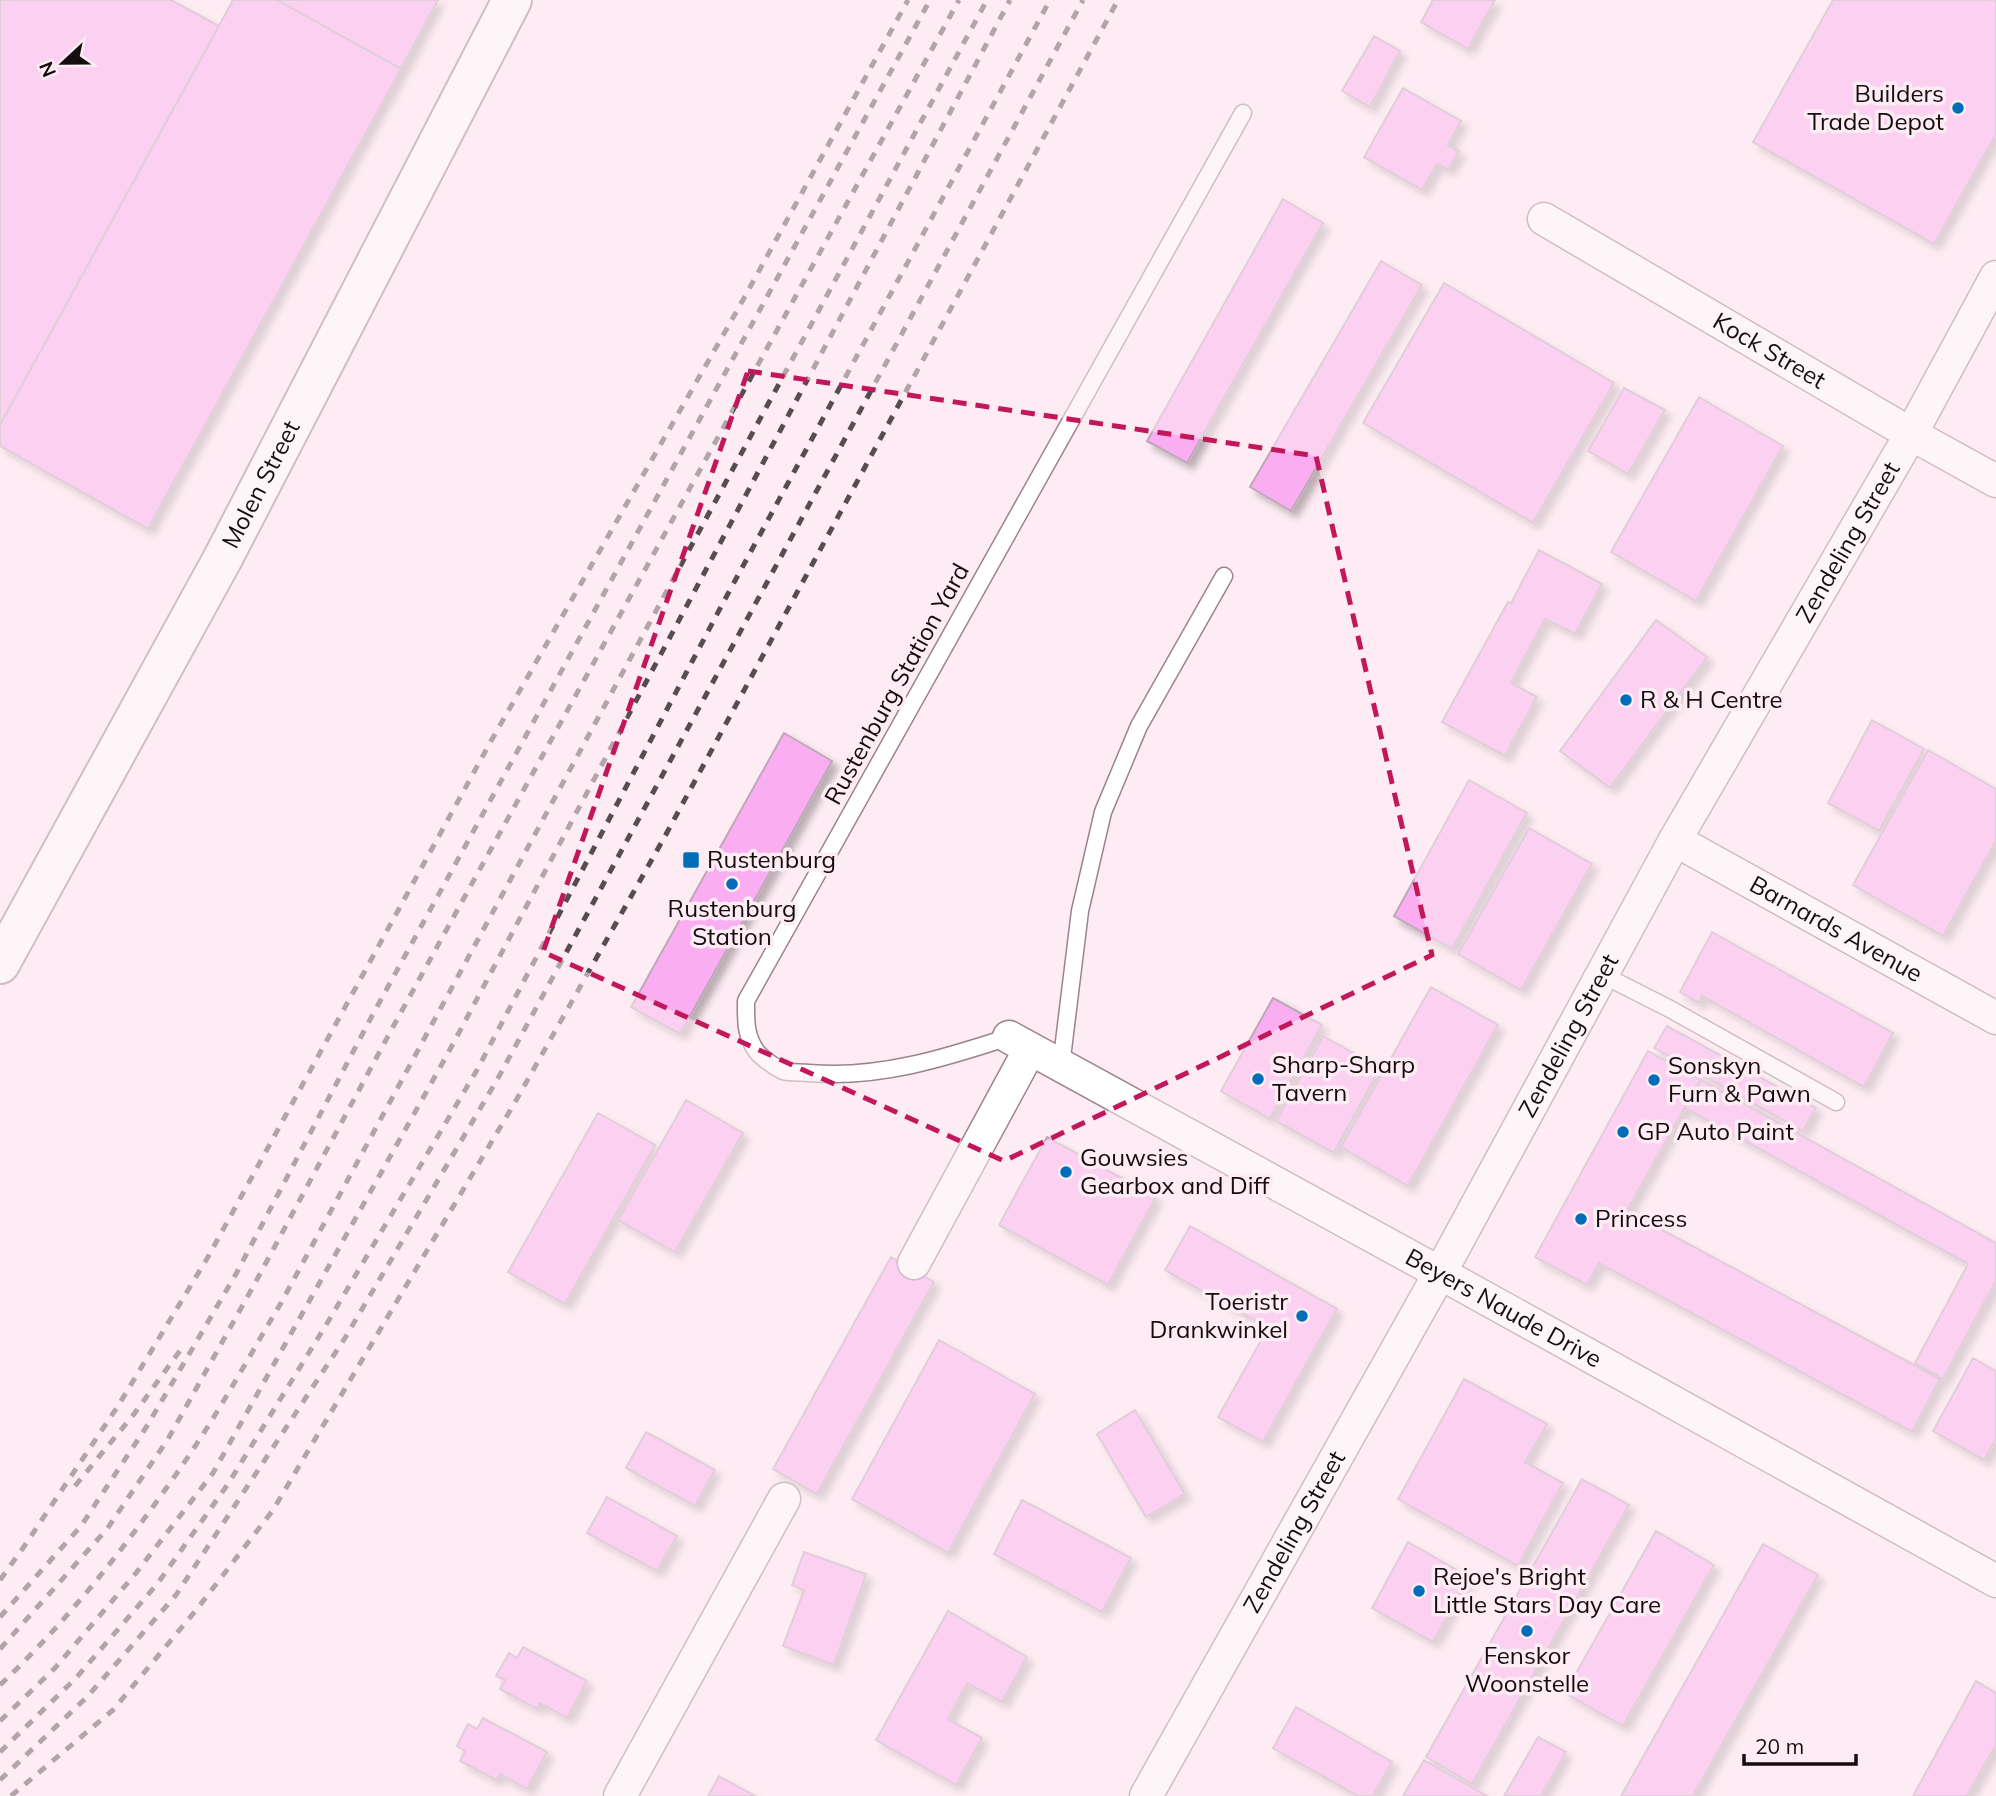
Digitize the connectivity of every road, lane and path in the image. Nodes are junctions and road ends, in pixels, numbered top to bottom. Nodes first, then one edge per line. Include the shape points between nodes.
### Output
1 (512, 0) edge
2 (1243, 113) dead end
3 (1544, 219) dead end
4 (1996, 277) edge
5 (1911, 434) junction
6 (1996, 481) edge
7 (1224, 576) dead end
8 (1675, 840) junction
9 (0, 964) edge
10 (1603, 975) junction
11 (1996, 1018) edge
12 (1020, 1043) junction
13 (1061, 1066) junction
14 (1836, 1102) dead end
15 (914, 1263) dead end
16 (1440, 1273) junction
17 (784, 1499) dead end
18 (1996, 1581) edge
19 (620, 1796) edge
20 (1146, 1796) edge

1 - 9 street, Molen Street via 223,558
2 - 12 lane, Rustenburg Station Yard via 746,1001 746,1031 758,1053 783,1071 867,1072
3 - 5 street, Kock Street
4 - 5 street, Zendeling Street
5 - 6 street, Kock Street
5 - 8 street, Zendeling Street
7 - 13 lane via 1139,726 1103,812 1080,911
8 - 10 street, Zendeling Street
8 - 11 street, Barnards Avenue
10 - 14 lane
10 - 16 street, Zendeling Street
12 - 13 street, Beyers Naude Drive
12 - 15 street
13 - 16 street, Beyers Naude Drive
16 - 18 street, Beyers Naude Drive
16 - 20 street, Zendeling Street
17 - 19 street

